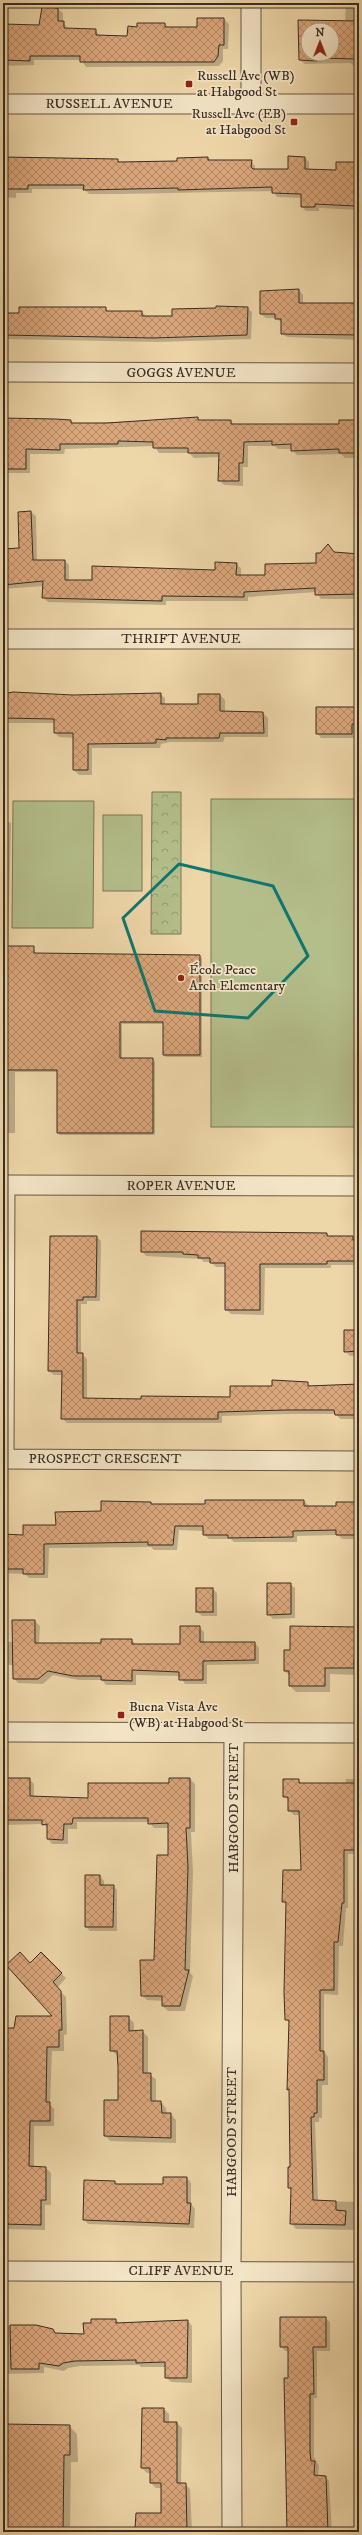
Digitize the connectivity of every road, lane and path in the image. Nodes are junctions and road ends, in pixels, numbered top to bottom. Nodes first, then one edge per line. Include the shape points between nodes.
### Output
1 (251, 3) edge
2 (3, 104) edge
3 (251, 104) junction
4 (359, 104) edge
5 (3, 372) edge
6 (359, 373) edge
7 (3, 639) edge
8 (359, 639) edge
9 (4, 1185) edge
10 (359, 1186) edge
11 (359, 1461) edge
12 (3, 1732) edge
13 (234, 1733) junction
14 (359, 1733) edge
15 (3, 2270) edge
16 (231, 2270) junction
17 (359, 2272) edge
18 (232, 2532) edge

1 - 3 street
2 - 3 street, RUSSELL AVENUE
3 - 4 street, RUSSELL AVENUE
5 - 6 street, GOGGS AVENUE
7 - 8 street, THRIFT AVENUE
9 - 10 street, ROPER AVENUE
9 - 11 street, PROSPECT CRESCENT via 4,1459
12 - 13 street
13 - 14 street
13 - 16 street, HABGOOD STREET
15 - 16 street, CLIFF AVENUE
16 - 17 street, CLIFF AVENUE
16 - 18 street, HABGOOD STREET

